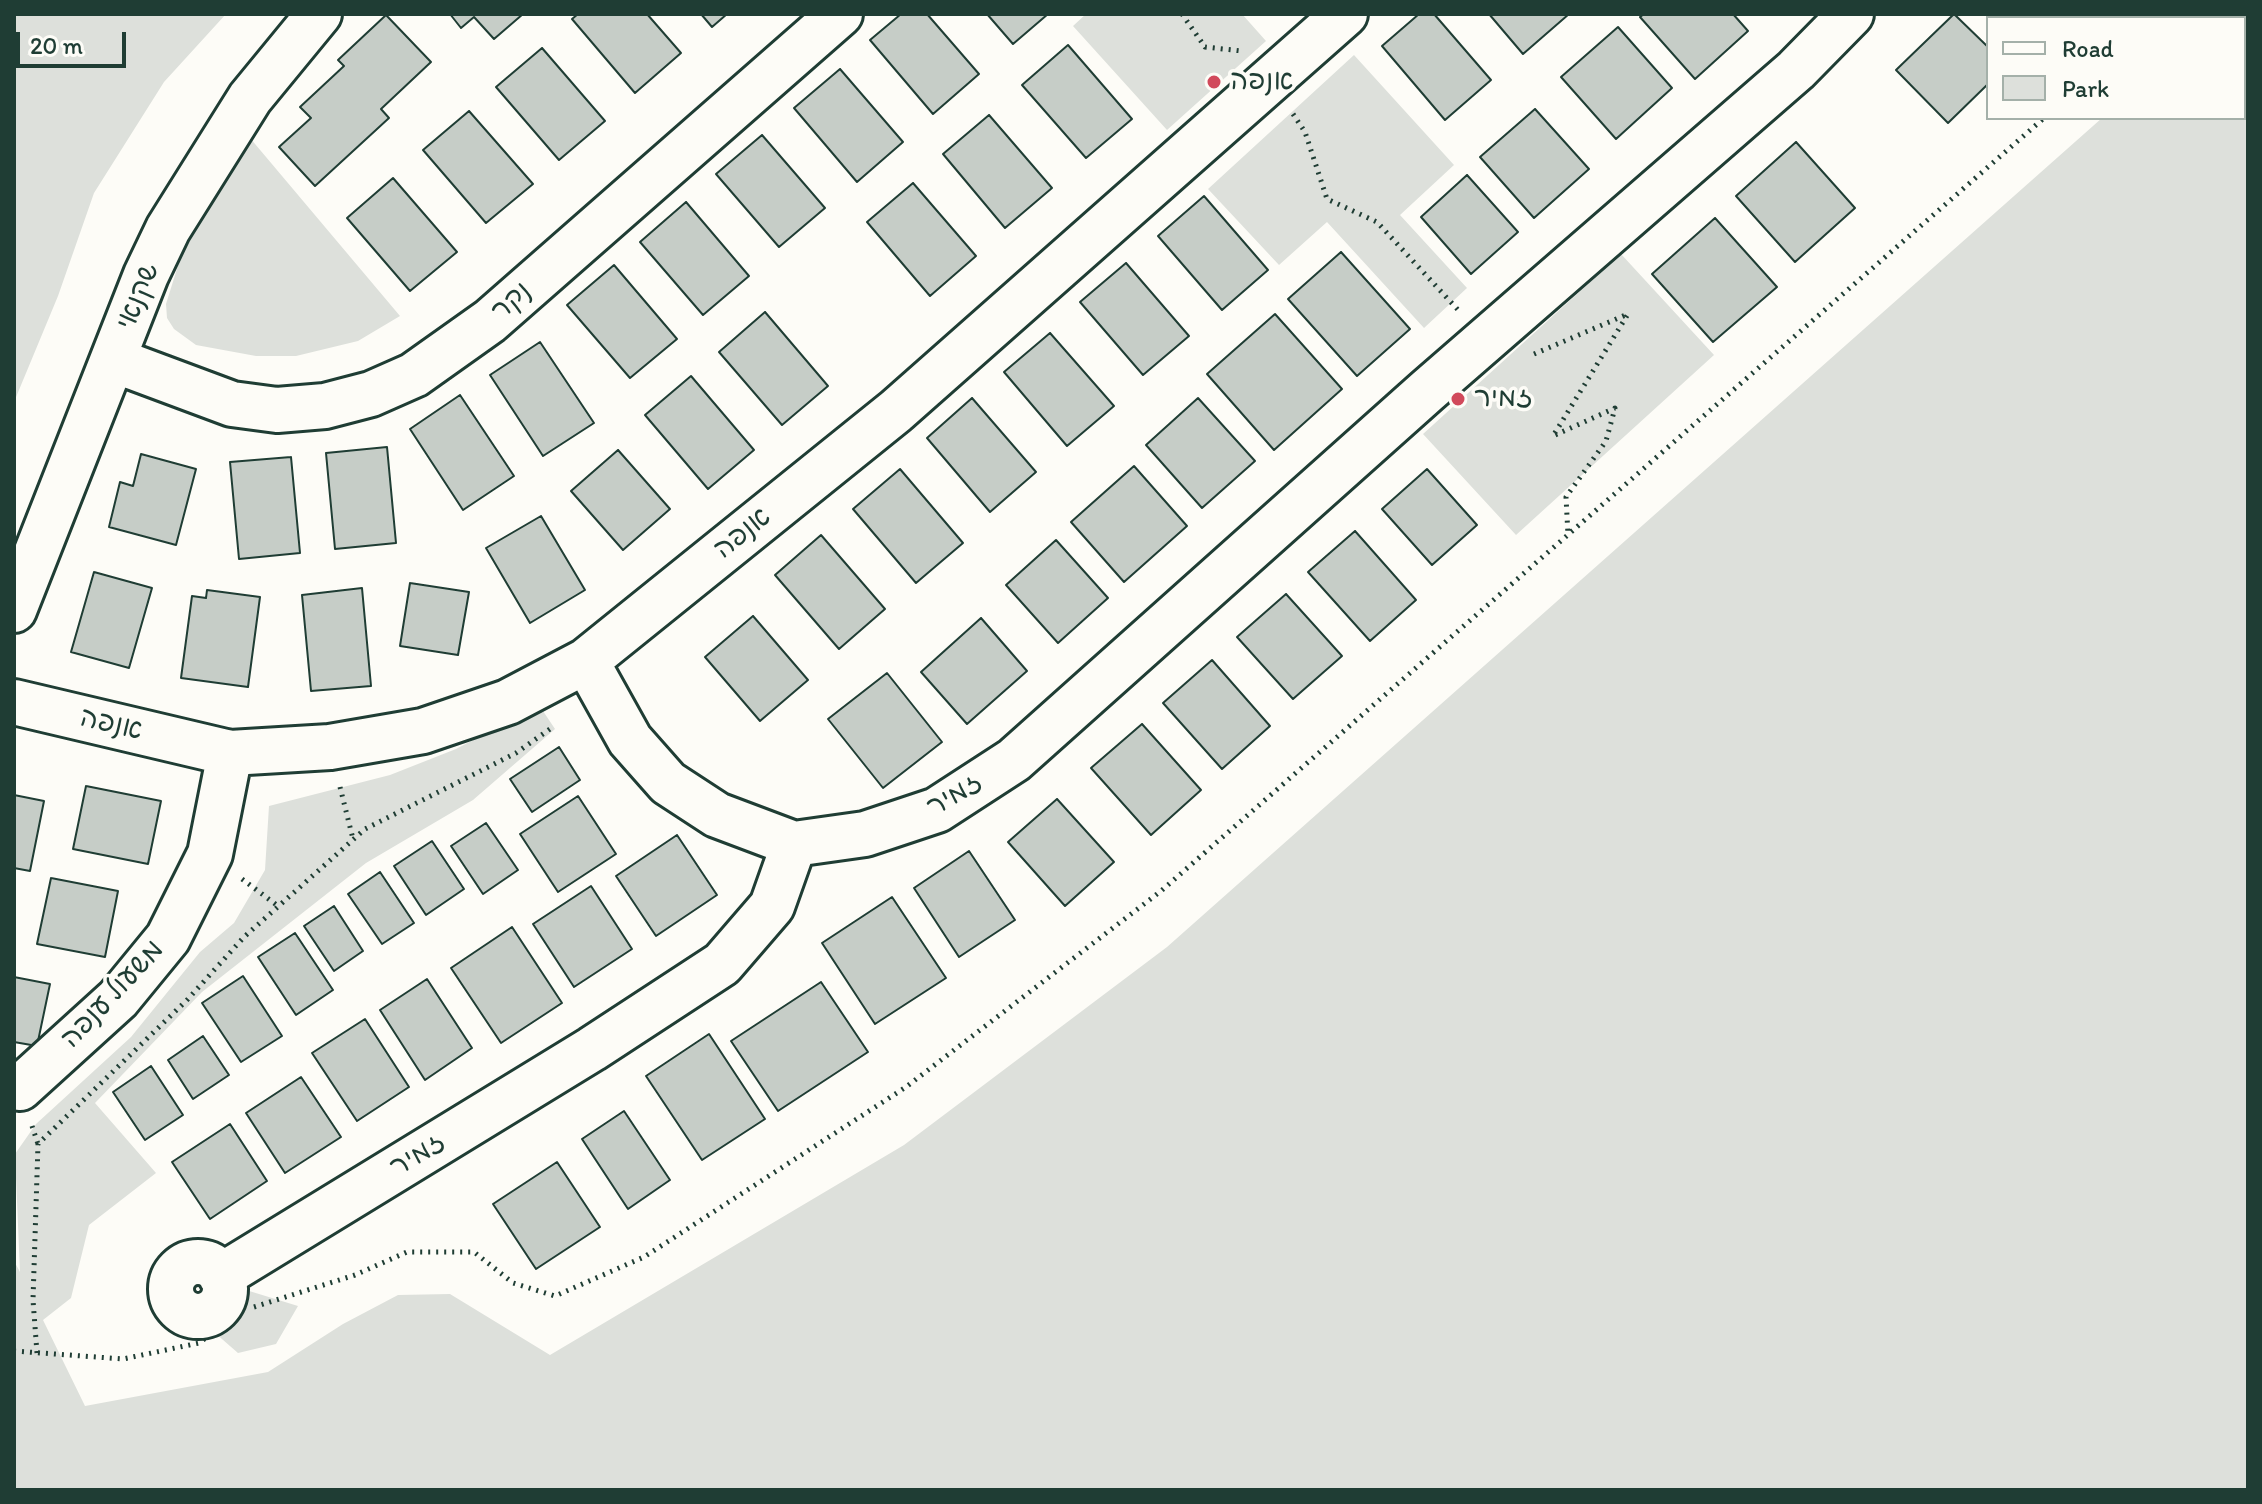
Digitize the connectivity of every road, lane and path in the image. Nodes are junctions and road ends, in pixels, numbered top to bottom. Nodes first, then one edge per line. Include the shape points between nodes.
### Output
1 (319, 14) edge
2 (840, 14) edge
3 (1182, 14) edge
4 (1345, 14) edge
5 (1851, 14) edge
6 (1270, 80) junction
7 (2042, 120) edge
8 (1487, 341) junction
9 (114, 360) junction
10 (1568, 536) junction
11 (14, 610) edge
12 (586, 661) junction
13 (14, 702) edge
14 (554, 727) dead end
15 (330, 747) junction
16 (230, 753) junction
17 (354, 840) junction
18 (794, 844) junction
19 (20, 1088) dead end
20 (221, 1276) dead end
21 (14, 1351) edge
22 (37, 1353) junction

1 - 9 street, שקנאי via 250,98 193,184 146,275
2 - 9 street, נקר via 490,321 414,375 325,406 277,410 232,404
3 - 6 path via 1205,47 1248,52
4 - 6 street, אנפה
5 - 8 street, זמיר via 1796,70
6 - 8 path via 1305,132 1327,199 1377,222
6 - 12 street, אנפה via 896,411
7 - 10 path
8 - 10 path via 1519,361 1628,314 1553,436 1615,408 1606,441 1566,497
8 - 18 street, זמיר via 1014,760 937,810 865,834
9 - 11 street, שקנאי
10 - 22 path via 1161,891 906,1087 644,1257 555,1296 513,1283 474,1252 407,1252 355,1275 244,1310 199,1343 123,1359
12 - 15 street, אנפה via 508,702 423,731
12 - 18 street via 630,740 668,783 717,815
13 - 16 street, אנפה
14 - 17 path via 516,753 365,829
15 - 16 street, אנפה
15 - 17 path
16 - 19 street, משעול ענפה via 210,854 168,938 118,999
17 - 22 path via 244,937 188,999 38,1144 33,1300
18 - 20 street, זמיר via 772,906 722,964
21 - 22 path

